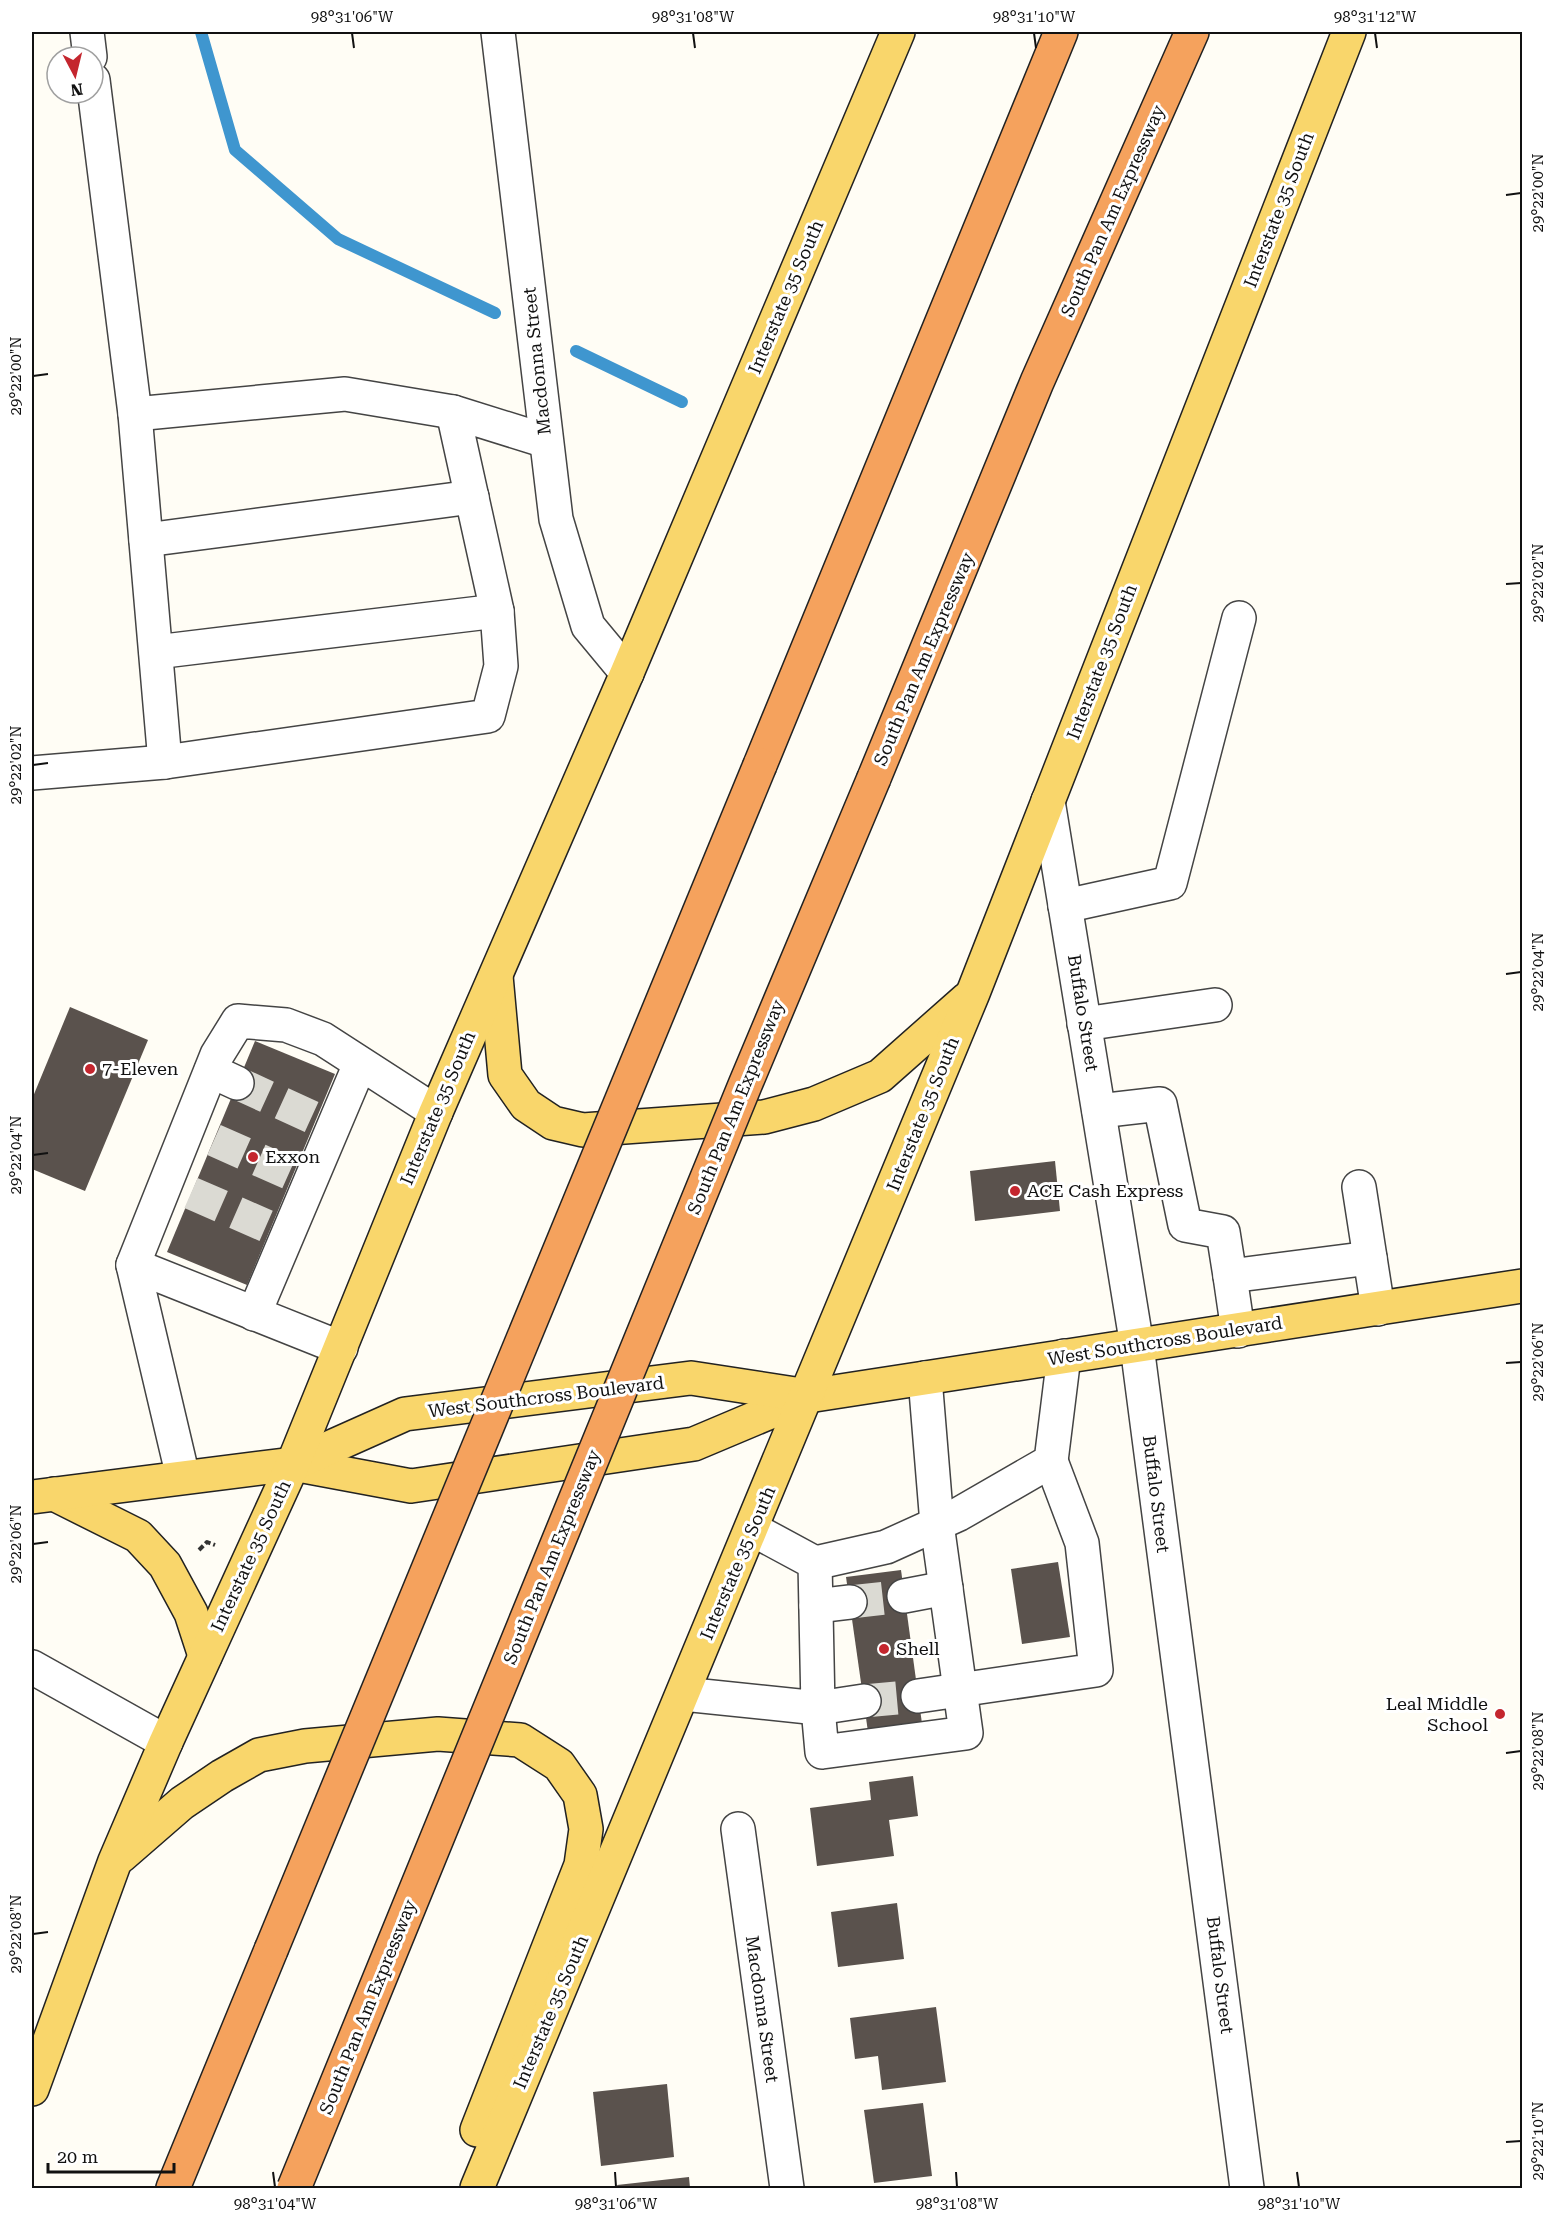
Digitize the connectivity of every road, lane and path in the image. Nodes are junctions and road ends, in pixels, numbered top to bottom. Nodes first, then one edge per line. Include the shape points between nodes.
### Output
1 (498, 32) edge
2 (898, 32) edge
3 (1061, 32) edge
4 (1192, 32) edge
5 (1349, 32) edge
6 (96, 105) edge
7 (453, 412) junction
8 (135, 414) junction
9 (546, 441) junction
10 (472, 497) junction
11 (146, 540) junction
12 (497, 611) junction
13 (1239, 618) dead end
14 (156, 652) junction
15 (627, 673) junction
16 (165, 762) junction
17 (32, 773) edge
18 (1048, 801) junction
19 (1065, 906) junction
20 (496, 971) junction
21 (973, 993) junction
22 (1215, 1005) dead end
23 (1084, 1024) junction
24 (360, 1064) junction
25 (1099, 1111) junction
26 (436, 1112) junction
27 (1359, 1187) dead end
28 (1370, 1258) junction
29 (133, 1265) junction
30 (1230, 1276) junction
31 (1522, 1286) edge
32 (1378, 1309) junction
33 (254, 1314) junction
34 (1238, 1331) junction
35 (1137, 1346) junction
36 (340, 1348) junction
37 (1064, 1356) junction
38 (925, 1378) junction
39 (808, 1396) junction
40 (1051, 1461) junction
41 (293, 1464) junction
42 (183, 1476) junction
43 (43, 1495) edge
44 (937, 1524) junction
45 (752, 1529) junction
46 (208, 1537) dead end
47 (207, 1542) junction
48 (219, 1546) dead end
49 (191, 1558) dead end
50 (815, 1563) junction
51 (946, 1588) junction
52 (904, 1596) tunnel mouth
53 (850, 1602) tunnel mouth
54 (816, 1606) junction
55 (205, 1656) junction
56 (32, 1667) edge
57 (960, 1690) junction
58 (683, 1694) junction
59 (918, 1696) tunnel mouth
60 (864, 1701) tunnel mouth
61 (818, 1708) junction
62 (166, 1742) junction
63 (738, 1829) dead end
64 (115, 1861) junction
65 (32, 2089) edge
66 (173, 2188) edge
67 (294, 2188) edge
68 (469, 2188) edge
69 (477, 2188) edge
70 (787, 2188) edge
71 (1248, 2188) edge

1 - 9 street, Macdonna Street
2 - 15 main road, Interstate 35 South
3 - 66 highway, bridge
4 - 67 highway, South Pan Am Expressway, bridge via 1037,382
5 - 18 main road, Interstate 35 South
6 - 8 street
7 - 8 street via 345,394
7 - 9 street
7 - 10 street
8 - 11 street
9 - 15 street, Macdonna Street via 556,519 588,626
10 - 11 street
10 - 12 street
11 - 14 street
12 - 14 street
12 - 16 street via 501,666 488,716
13 - 19 street via 1170,884
14 - 16 street
15 - 20 main road, Interstate 35 South
16 - 17 street
18 - 19 street, Buffalo Street
18 - 21 main road, Interstate 35 South
19 - 23 street, Buffalo Street
20 - 21 main road via 505,1075 526,1105 553,1123 583,1130 764,1117 814,1104 880,1076
20 - 26 main road, Interstate 35 South
21 - 39 main road, Interstate 35 South
22 - 23 street
23 - 25 street, Buffalo Street
24 - 26 street
24 - 29 street via 323,1039 286,1025 238,1021 217,1055 224,1077 178,1188
24 - 33 street via 325,1123 301,1179 279,1232
25 - 30 street via 1160,1104 1185,1225 1223,1232
25 - 35 street, Buffalo Street
26 - 36 main road, Interstate 35 South
27 - 28 street
28 - 30 street
28 - 32 street
29 - 33 street
29 - 42 street
30 - 34 street
31 - 32 main road, West Southcross Boulevard
32 - 34 main road, West Southcross Boulevard
33 - 36 street
34 - 35 main road, West Southcross Boulevard
35 - 37 main road, West Southcross Boulevard
35 - 71 street, Buffalo Street
36 - 41 main road, Interstate 35 South
37 - 38 main road, West Southcross Boulevard
37 - 40 street
38 - 39 main road, West Southcross Boulevard
38 - 44 street
39 - 41 main road, West Southcross Boulevard via 691,1378 405,1414
39 - 41 main road, West Southcross Boulevard via 694,1444 411,1486
39 - 45 main road, Interstate 35 South
40 - 44 street
40 - 57 street via 1082,1543 1096,1670
41 - 42 main road, West Southcross Boulevard
41 - 55 main road, Interstate 35 South
42 - 43 main road, West Southcross Boulevard
43 - 55 main road via 138,1536 165,1565 191,1613
44 - 50 street via 886,1547
44 - 51 street
45 - 50 street
45 - 58 main road, Interstate 35 South
46 - 47 path
47 - 48 path
47 - 49 path
50 - 54 street
51 - 52 street
51 - 57 street
53 - 54 street
54 - 61 street
55 - 62 main road, Interstate 35 South
56 - 62 street
57 - 59 street
57 - 61 street via 966,1733 834,1751 822,1752
58 - 61 street
58 - 69 main road, Interstate 35 South
60 - 61 street
62 - 64 main road, Interstate 35 South
63 - 70 street, Macdonna Street
64 - 65 main road, Interstate 35 South
64 - 68 main road via 182,1803 259,1755 305,1746 438,1734 520,1740 559,1766 580,1795 586,1829 581,1865 477,2130

